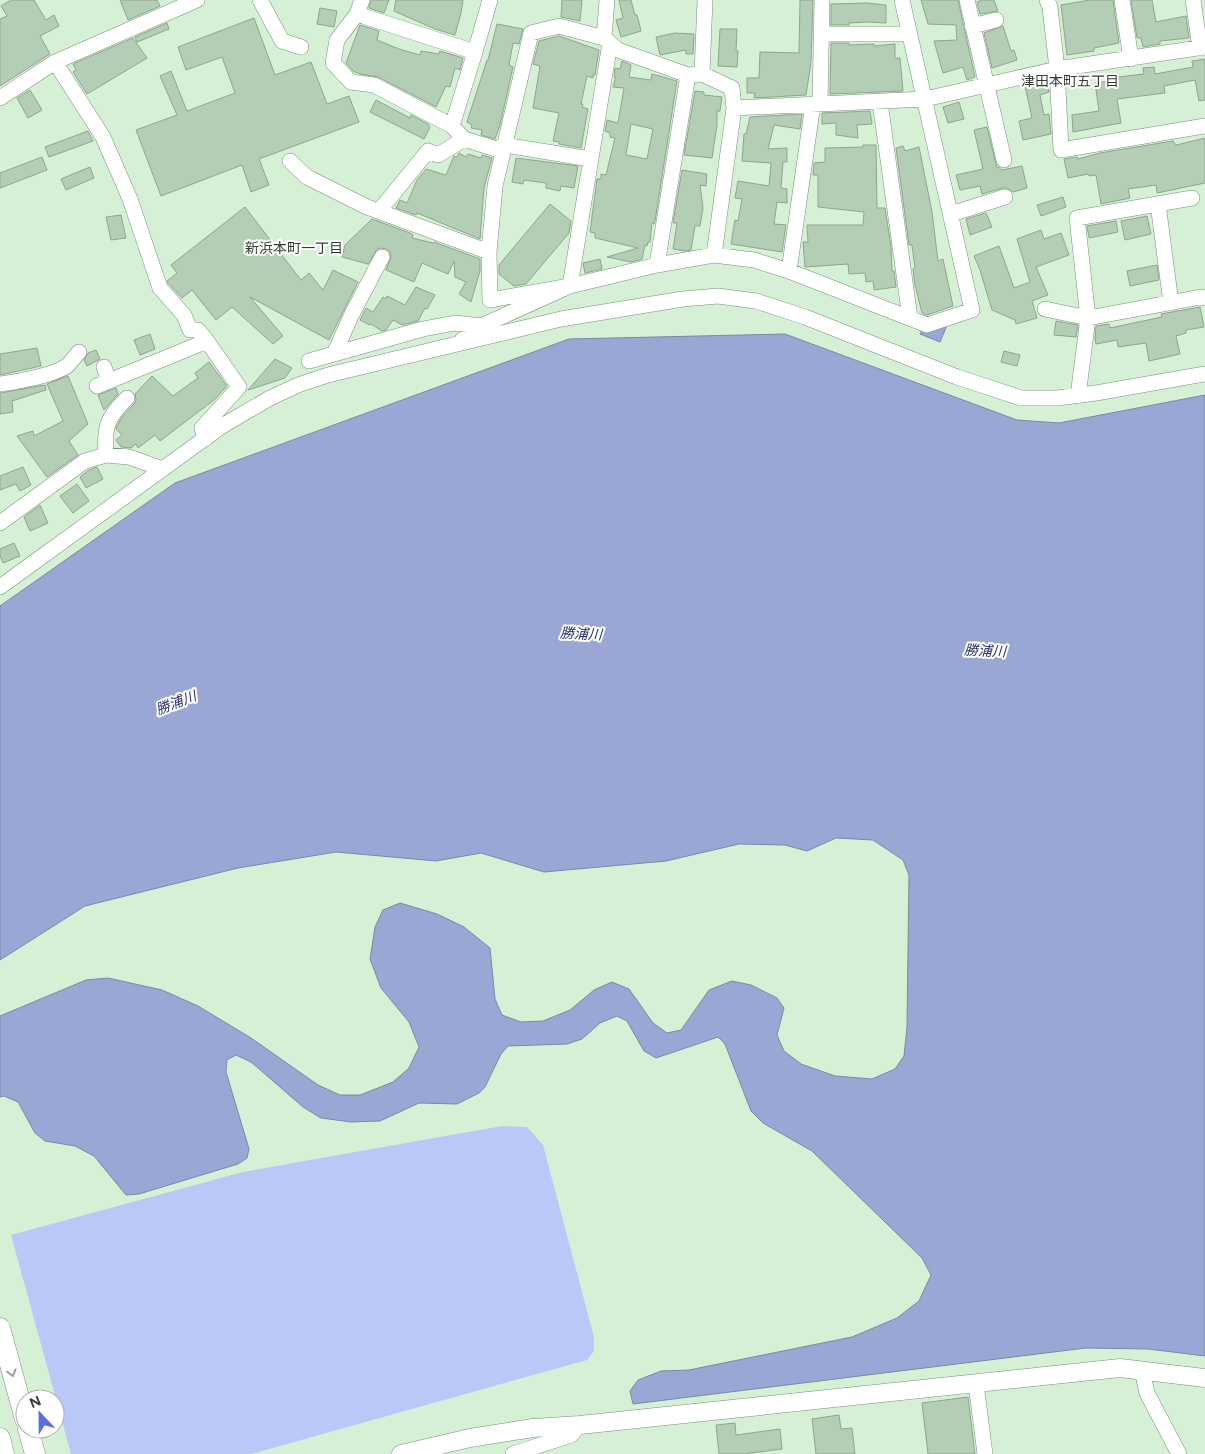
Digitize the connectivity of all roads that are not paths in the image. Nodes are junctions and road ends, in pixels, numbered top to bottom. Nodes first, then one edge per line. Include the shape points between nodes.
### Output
1 (197, 0) edge
2 (260, 0) edge
3 (490, 0) edge
4 (607, 0) edge
5 (705, 0) edge
6 (822, 0) edge
7 (902, 0) edge
8 (967, 0) edge
9 (1048, 0) edge
10 (1122, 0) edge
11 (1193, 0) edge
12 (359, 7) edge
13 (996, 20) dead end
14 (972, 26) junction
15 (821, 34) junction
16 (910, 34) junction
17 (607, 40) junction
18 (301, 47) dead end
19 (1203, 48) edge
20 (476, 52) junction
21 (1131, 59) junction
22 (55, 62) junction
23 (1056, 69) junction
24 (695, 74) junction
25 (985, 86) junction
26 (0, 98) edge
27 (925, 99) junction
28 (880, 102) junction
29 (817, 104) junction
30 (734, 108) junction
31 (452, 126) junction
32 (1205, 126) edge
33 (464, 139) junction
34 (505, 145) junction
35 (590, 159) junction
36 (1004, 160) dead end
37 (290, 161) dead end
38 (1005, 197) dead end
39 (1192, 198) dead end
40 (1158, 204) junction
41 (379, 211) junction
42 (950, 214) junction
43 (489, 252) junction
44 (714, 255) junction
45 (382, 257) dead end
46 (657, 265) junction
47 (790, 271) junction
48 (570, 286) junction
49 (1205, 298) edge
50 (1171, 302) junction
51 (1045, 309) dead end
52 (910, 318) junction
53 (1088, 318) junction
54 (481, 326) junction
55 (207, 341) junction
56 (457, 344) junction
57 (79, 352) dead end
58 (334, 354) junction
59 (309, 361) dead end
60 (1205, 374) edge
61 (103, 378) dead end
62 (0, 384) edge
63 (1078, 396) junction
64 (127, 398) dead end
65 (205, 439) junction
66 (106, 455) junction
67 (163, 469) junction
68 (0, 523) edge
69 (0, 586) edge
70 (0, 1328) edge
71 (1142, 1370) junction
72 (1205, 1378) edge
73 (976, 1384) junction
74 (17, 1389) edge
75 (580, 1425) junction
76 (0, 1438) edge
77 (31, 1439) edge
78 (407, 1453) edge
79 (4, 1454) edge
80 (35, 1454) edge
81 (513, 1454) edge
82 (985, 1454) edge
83 (1179, 1454) edge

1 - 22 street
2 - 18 street via 282,41
3 - 20 street
4 - 17 street
5 - 24 street
6 - 15 street
7 - 16 street
8 - 14 street
9 - 23 street
10 - 21 street
11 - 19 street
12 - 20 street
12 - 31 street via 337,40 333,63 351,82 374,85
13 - 14 street
14 - 25 street
15 - 16 street
15 - 29 street
16 - 27 street
17 - 24 street via 618,50
17 - 34 street via 559,26 531,33
17 - 35 street
19 - 21 street
20 - 31 street
21 - 23 street
22 - 26 street
22 - 55 street via 103,136 130,199 160,288 184,315 190,330 198,330
23 - 25 street
23 - 32 street via 1061,150
24 - 30 street via 732,88
24 - 46 street
25 - 27 street
25 - 36 street
27 - 28 street
27 - 42 street
28 - 29 street
28 - 52 street
29 - 30 street
29 - 47 street
30 - 44 street
31 - 33 street
33 - 34 street via 496,149
33 - 41 street via 438,155 428,151
34 - 35 street
34 - 43 street via 495,186
35 - 48 street
37 - 41 street via 307,177
38 - 42 street
39 - 40 street
40 - 50 street
40 - 53 street via 1077,218
41 - 43 street
42 - 52 street via 972,310 928,325
43 - 48 street via 490,300
44 - 46 street
44 - 47 street via 754,260
45 - 58 street
46 - 48 street
47 - 52 street
48 - 54 street
49 - 50 street
50 - 53 street
51 - 53 street
53 - 63 street
54 - 56 street
54 - 58 street via 455,324 424,329
55 - 61 street via 166,352
55 - 65 street via 239,387 202,428
56 - 63 street via 561,319 718,296 756,301 805,317 1021,398
56 - 65 street via 298,385 270,398
57 - 62 street via 60,370
58 - 59 street
60 - 63 street
64 - 66 street via 112,413 107,425
65 - 67 street
66 - 67 street via 129,457
66 - 68 street via 85,461
67 - 69 street
70 -> 74 main road
71 - 72 street
71 - 73 street via 1120,1368
71 - 83 street via 1146,1393
73 - 75 street
73 - 82 street
75 - 78 street via 479,1436
75 - 81 street via 571,1435
76 - 79 main road
77 - 80 main road

